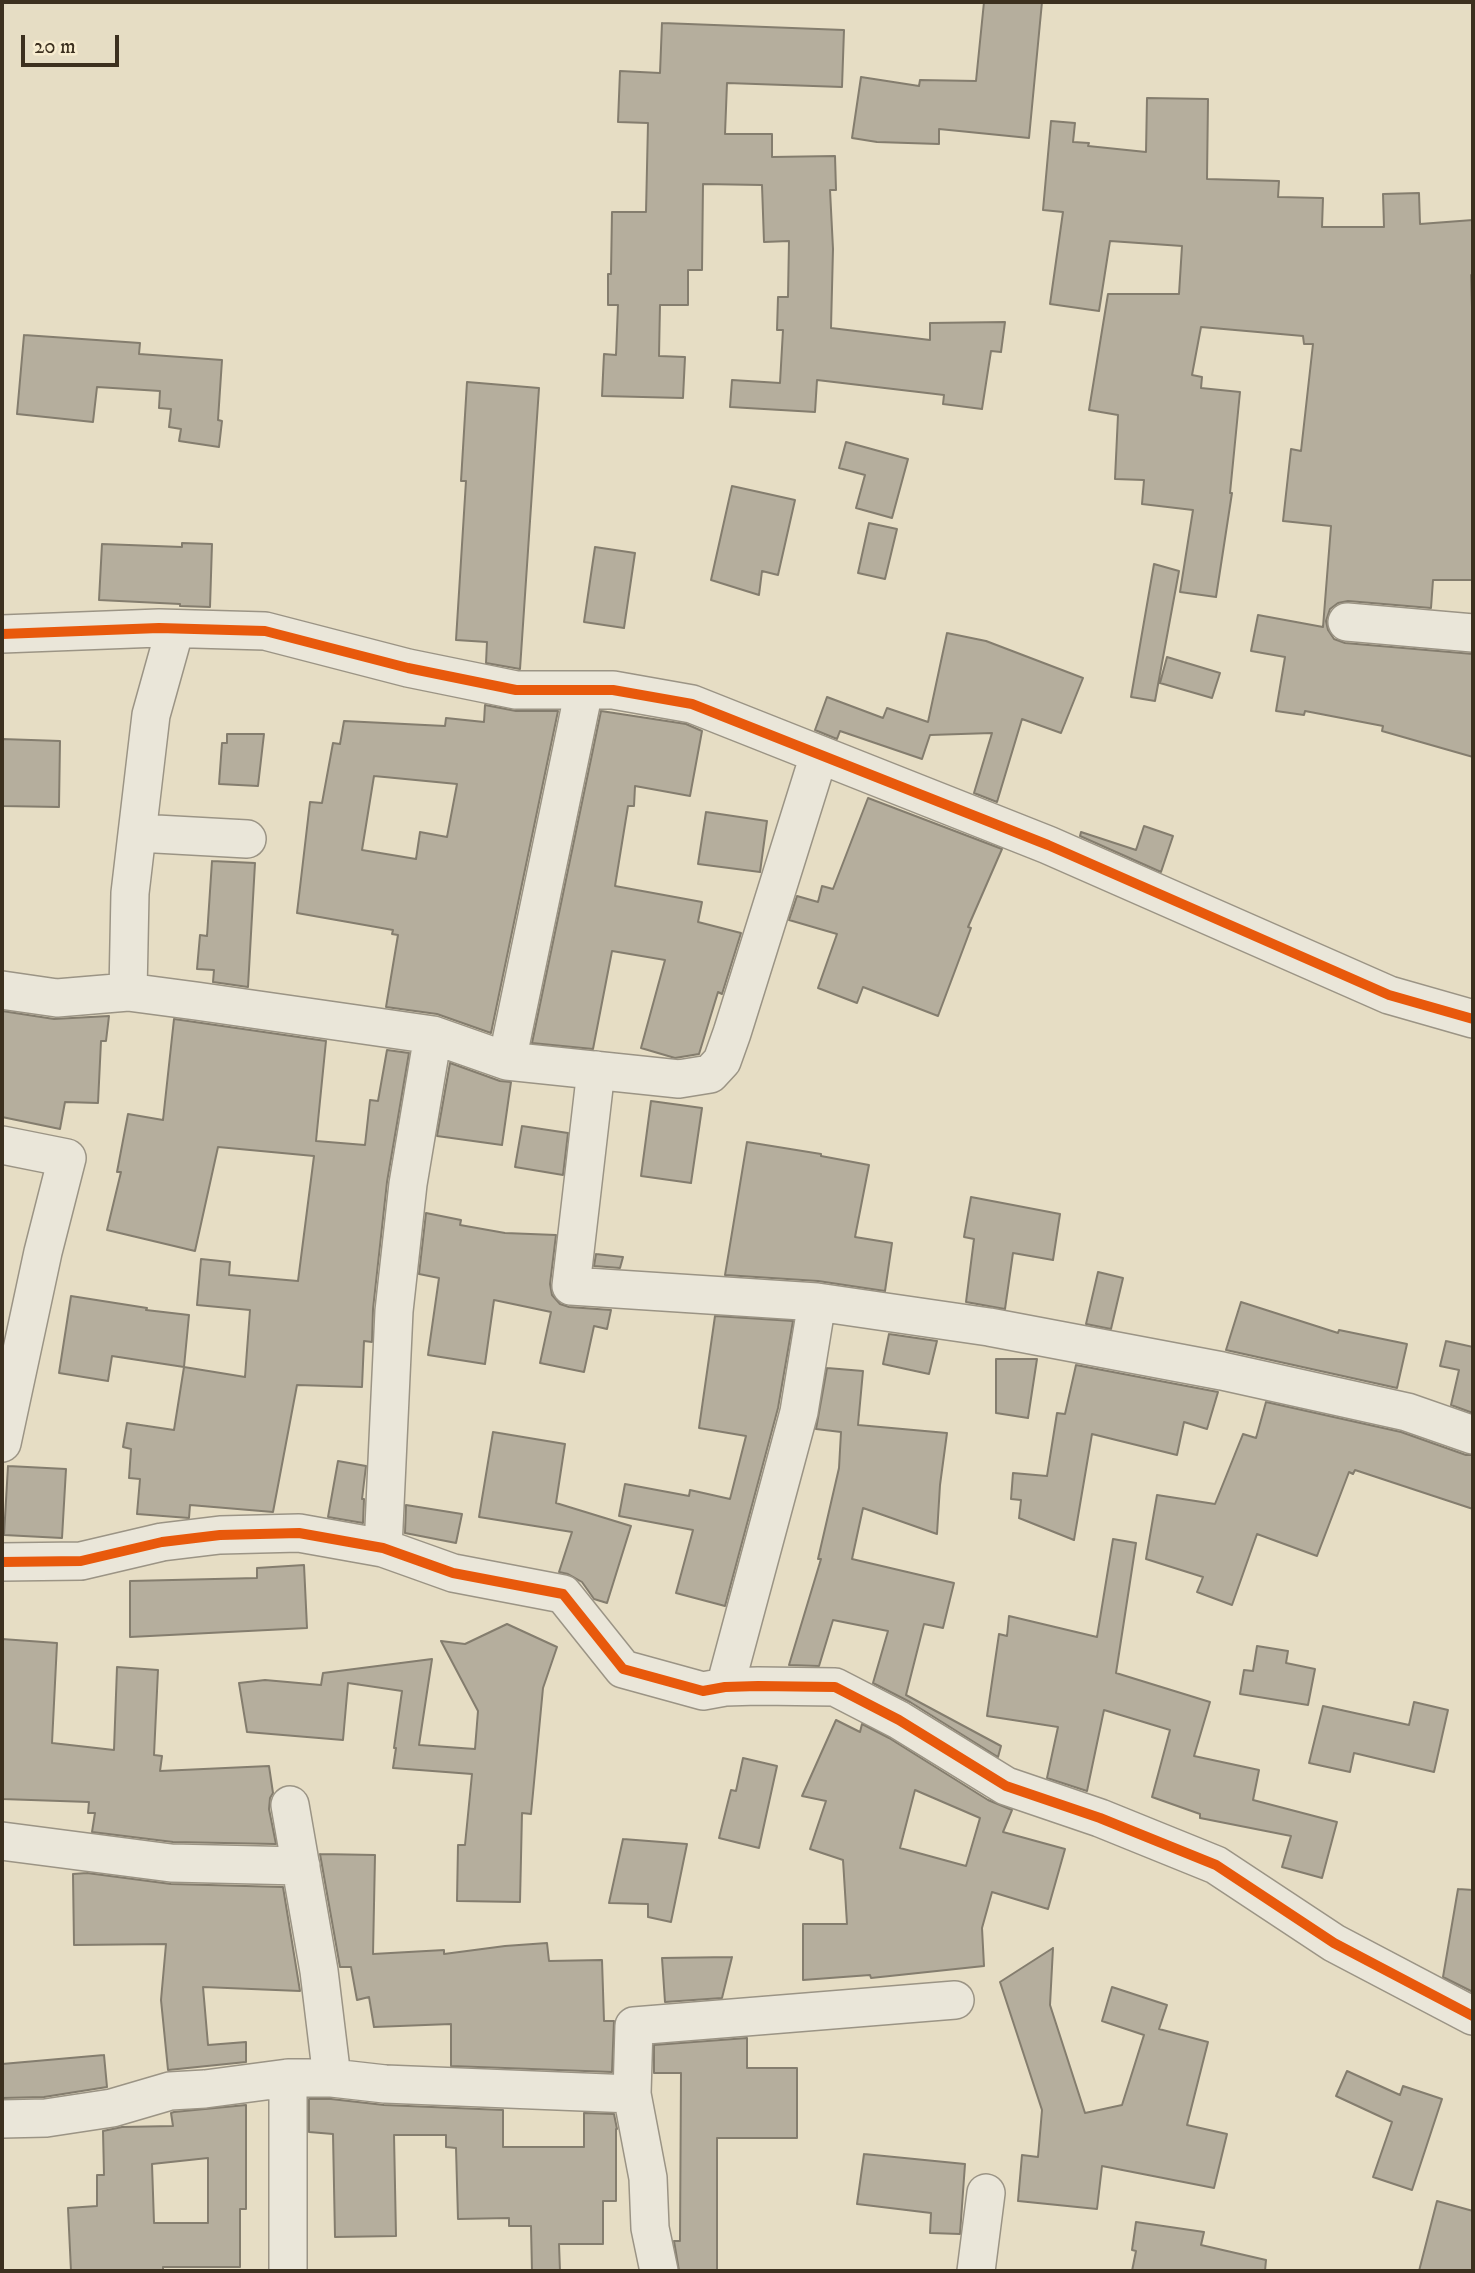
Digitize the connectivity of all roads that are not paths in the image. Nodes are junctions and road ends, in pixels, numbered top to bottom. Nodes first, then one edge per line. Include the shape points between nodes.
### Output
1 (1347, 622) dead end
2 (175, 629) junction
3 (1473, 633) edge
4 (2, 634) edge
5 (584, 690) junction
6 (819, 755) junction
7 (138, 833) junction
8 (247, 839) dead end
9 (2, 990) edge
10 (128, 992) junction
11 (1473, 1019) edge
12 (433, 1035) junction
13 (507, 1061) junction
14 (596, 1070) junction
15 (2, 1145) edge
16 (817, 1302) junction
17 (1473, 1435) edge
18 (2, 1443) edge
19 (383, 1548) junction
20 (2, 1562) edge
21 (725, 1687) junction
22 (290, 1805) dead end
23 (2, 1840) edge
24 (301, 1866) junction
25 (955, 2000) dead end
26 (1473, 2016) edge
27 (288, 2078) junction
28 (332, 2078) junction
29 (632, 2094) junction
30 (2, 2119) edge
31 (986, 2193) dead end
32 (288, 2271) edge
33 (659, 2271) edge
34 (976, 2271) edge

1 - 3 street
2 - 4 street
2 - 5 street via 265,631 516,690
2 - 7 street via 151,715
5 - 6 street via 614,690 691,704
5 - 13 street
6 - 11 street via 1048,845 1389,995
6 - 14 street via 722,1061 710,1074 679,1079
7 - 8 street
7 - 10 street via 130,893
9 - 10 street via 57,998
10 - 12 street
12 - 13 street
12 - 19 street via 408,1184 394,1311
13 - 14 street
14 - 16 street via 571,1286
15 - 18 street via 67,1158
16 - 17 street via 989,1327 1222,1371 1406,1412
16 - 21 street via 799,1412
19 - 20 street via 299,1532 162,1542 81,1561
19 - 21 street via 453,1573 563,1594 623,1669 704,1691
21 - 26 street via 835,1687 899,1720 1006,1786 1216,1865 1335,1943
22 - 24 street
23 - 24 street via 171,1863
24 - 28 street
25 - 29 street via 634,2026
27 - 28 street
27 - 30 street via 170,2091 112,2108 46,2118
27 - 32 street
28 - 29 street
29 - 33 street
31 - 34 street

